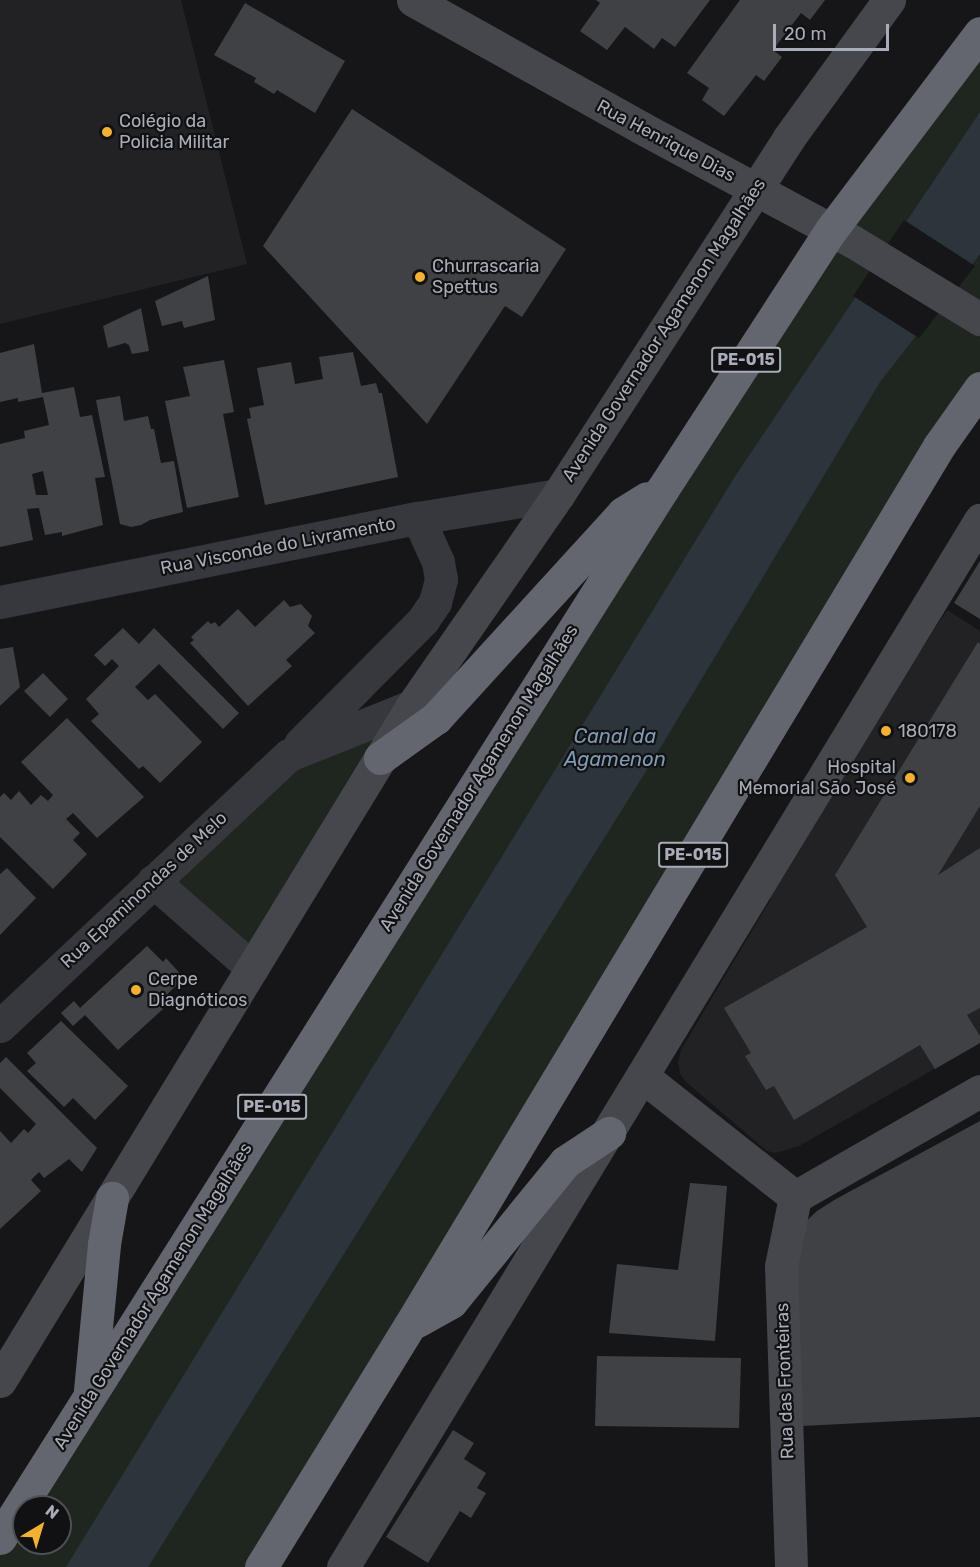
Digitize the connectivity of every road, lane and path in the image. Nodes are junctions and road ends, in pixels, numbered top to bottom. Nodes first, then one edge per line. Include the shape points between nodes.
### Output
1 (413, 0) edge
2 (889, 0) edge
3 (980, 33) edge
4 (755, 189) junction
5 (841, 235) junction
6 (971, 314) edge
7 (980, 388) edge
8 (662, 490) junction
9 (558, 495) junction
10 (418, 518) junction
11 (980, 520) edge
12 (0, 602) edge
13 (412, 706) junction
14 (289, 755) junction
15 (380, 758) junction
16 (153, 881) junction
17 (252, 968) junction
18 (0, 1026) edge
19 (642, 1076) junction
20 (980, 1091) edge
21 (609, 1133) junction
22 (795, 1197) junction
23 (112, 1198) junction
24 (410, 1325) junction
25 (0, 1381) edge
26 (90, 1396) junction
27 (0, 1538) edge
28 (261, 1567) edge
29 (343, 1567) edge
30 (791, 1567) edge

1 - 4 main road, Rua Henrique Dias
2 - 4 main road, Avenida Governador Agamenon Magalhães
3 - 5 highway, Avenida Governador Agamenon Magalhães / PE-015
4 - 5 main road, Rua Henrique Dias
4 - 9 main road, Avenida Governador Agamenon Magalhães
5 - 6 main road, Rua Henrique Dias
5 - 8 highway, Avenida Governador Agamenon Magalhães / PE-015
7 - 24 highway, PE-015 via 939,446
8 - 15 highway via 623,513 436,718
8 - 26 highway, Avenida Governador Agamenon Magalhães / PE-015
9 - 10 street, Rua Visconde do Livramento
9 - 13 main road, Avenida Governador Agamenon Magalhães
10 - 12 street, Rua Visconde do Livramento
10 - 14 street, Rua Epaminondas de Melo via 438,562 441,579 435,602 423,620
11 - 19 main road
13 - 14 street, Rua Epaminondas de Melo
13 - 15 main road, Avenida Governador Agamenon Magalhães
14 - 16 street, Rua Epaminondas de Melo
15 - 17 main road, Avenida Governador Agamenon Magalhães
16 - 17 street
16 - 18 street, Rua Epaminondas de Melo
17 - 23 main road, Avenida Governador Agamenon Magalhães
19 - 21 main road
19 - 22 main road
20 - 22 main road
21 - 24 highway via 565,1162 451,1302
21 - 29 main road
22 - 30 main road, Rua das Fronteiras via 781,1266
23 - 25 main road, Avenida Governador Agamenon Magalhães
23 - 26 highway
24 - 28 highway, PE-015
26 - 27 highway, Avenida Governador Agamenon Magalhães / PE-015

